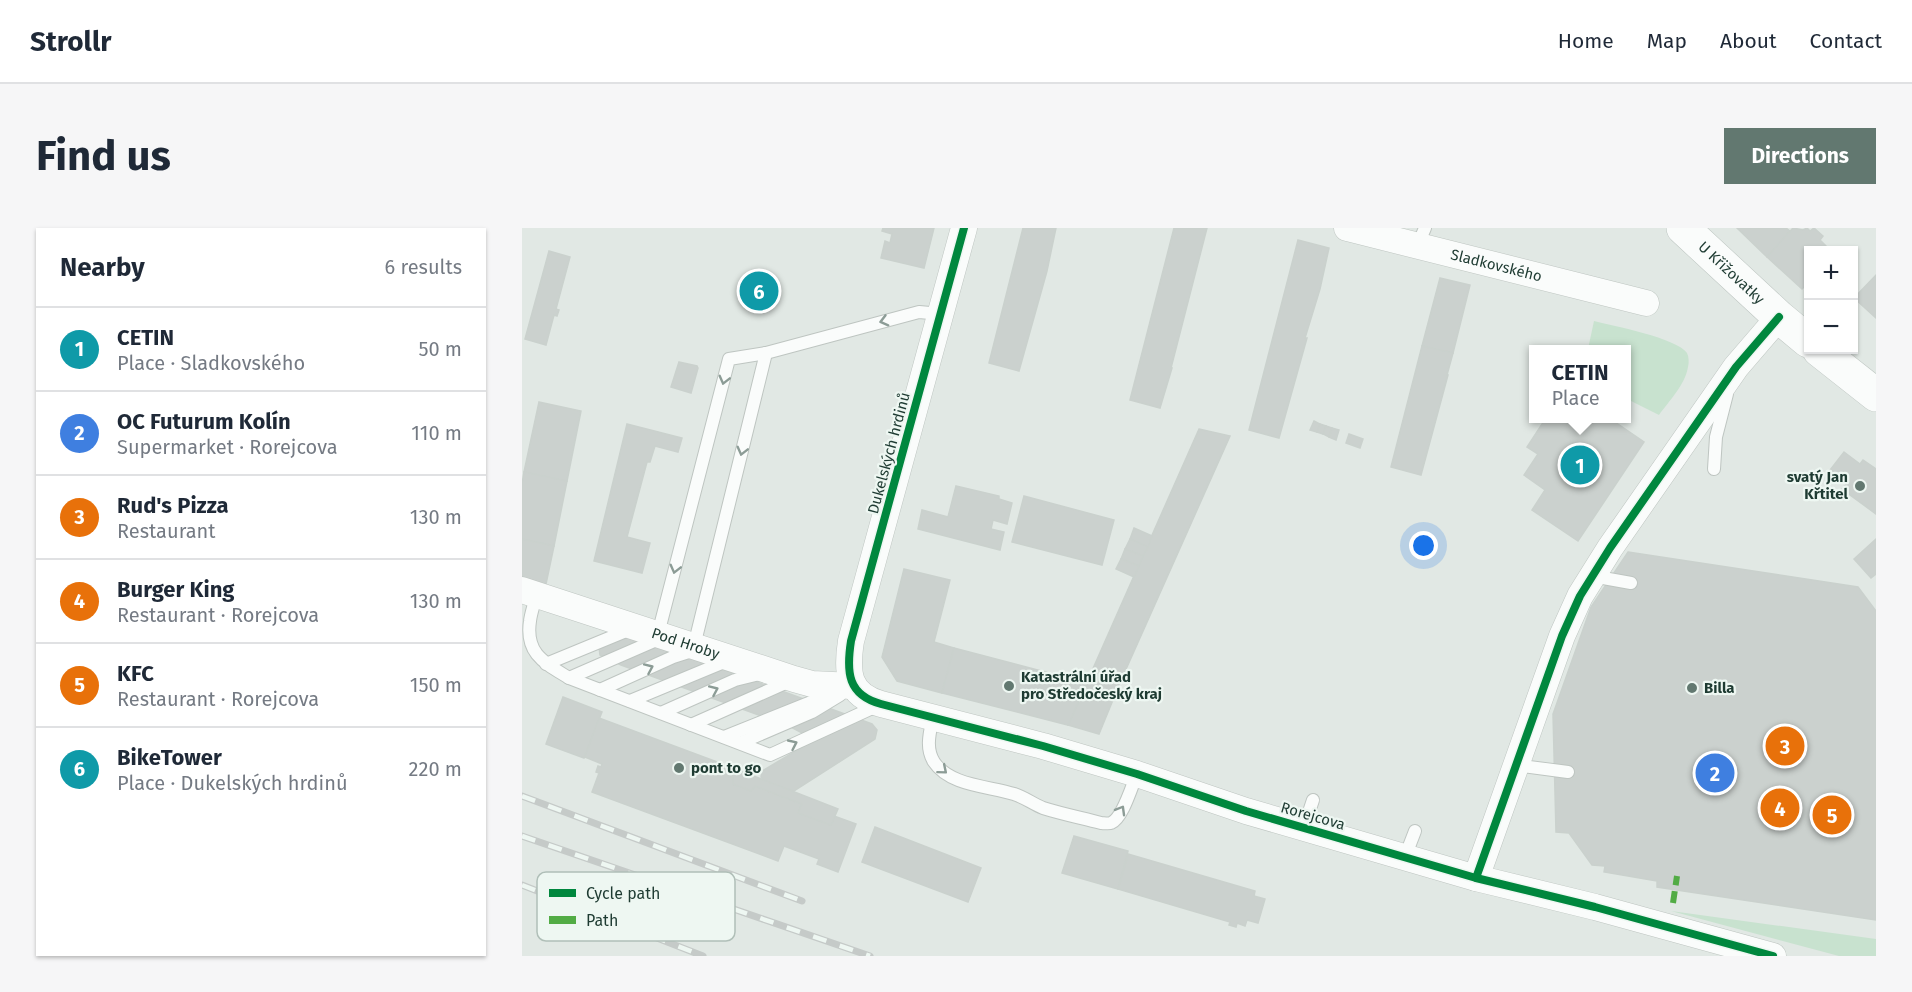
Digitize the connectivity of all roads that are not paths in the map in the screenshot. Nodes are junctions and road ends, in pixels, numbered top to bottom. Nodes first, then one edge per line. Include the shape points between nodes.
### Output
1 (964, 228) edge
2 (1347, 228) edge
3 (1683, 228) edge
4 (1421, 237) edge
5 (1646, 303) dead end
6 (941, 314) junction
7 (1779, 317) junction
8 (1804, 337) edge
9 (766, 353) junction
10 (1824, 354) edge
11 (1736, 367) junction
12 (1876, 395) edge
13 (1714, 469) dead end
14 (1592, 576) junction
15 (1631, 583) dead end
16 (529, 592) edge
17 (653, 633) junction
18 (697, 647) junction
19 (732, 659) junction
20 (546, 664) junction
21 (769, 671) junction
22 (569, 678) junction
23 (794, 680) junction
24 (853, 686) junction
25 (600, 690) junction
26 (630, 701) junction
27 (881, 704) junction
28 (661, 713) junction
29 (933, 717) junction
30 (691, 725) junction
31 (724, 737) junction
32 (740, 743) junction
33 (1515, 765) junction
34 (1568, 772) dead end
35 (1137, 774) junction
36 (1313, 800) dead end
37 (1304, 827) junction
38 (1415, 831) dead end
39 (1405, 857) junction
40 (1476, 878) junction
41 (1773, 956) edge

1 - 6 street, Dukelských hrdinů
2 - 4 street, Sladkovského
3 - 7 main road, U Křižovatky
4 - 5 street, Sladkovského
6 -> 9 lane via 920,312
6 - 24 street, Dukelských hrdinů via 851,641 849,669
7 - 8 main road, U Křižovatky
7 - 11 street
9 -> 17 lane via 729,360
9 -> 18 lane
10 - 12 main road
11 - 13 lane via 1720,417
11 - 14 street
14 - 15 lane
14 - 33 street via 1562,636
16 - 17 street, Pod Hroby
16 - 20 lane via 529,642
17 - 18 street, Pod Hroby
17 - 20 lane
17 - 22 lane
18 - 19 street, Pod Hroby
25 -> 18 lane
19 - 21 street, Pod Hroby
19 - 26 lane
20 - 22 lane
21 - 23 street, Pod Hroby
28 -> 21 lane via 735,680
22 - 25 lane
23 - 24 street, Pod Hroby
23 - 30 lane
24 - 27 street, Rorejcova via 860,695
24 - 31 lane
24 - 32 lane via 831,702
25 - 26 lane
26 - 28 lane
27 - 29 street, Rorejcova
32 -> 27 lane via 770,755
28 - 30 lane
29 - 35 street, Rorejcova
29 -> 35 lane via 928,738 930,752 943,772 1016,794 1041,807 1110,824 1117,819
30 - 31 lane
31 - 32 lane
33 - 34 lane
33 - 40 street
35 - 37 street, Rorejcova
36 - 37 lane
37 - 39 street, Rorejcova
38 - 39 lane
39 - 40 street, Rorejcova
40 - 41 street, Rorejcova

